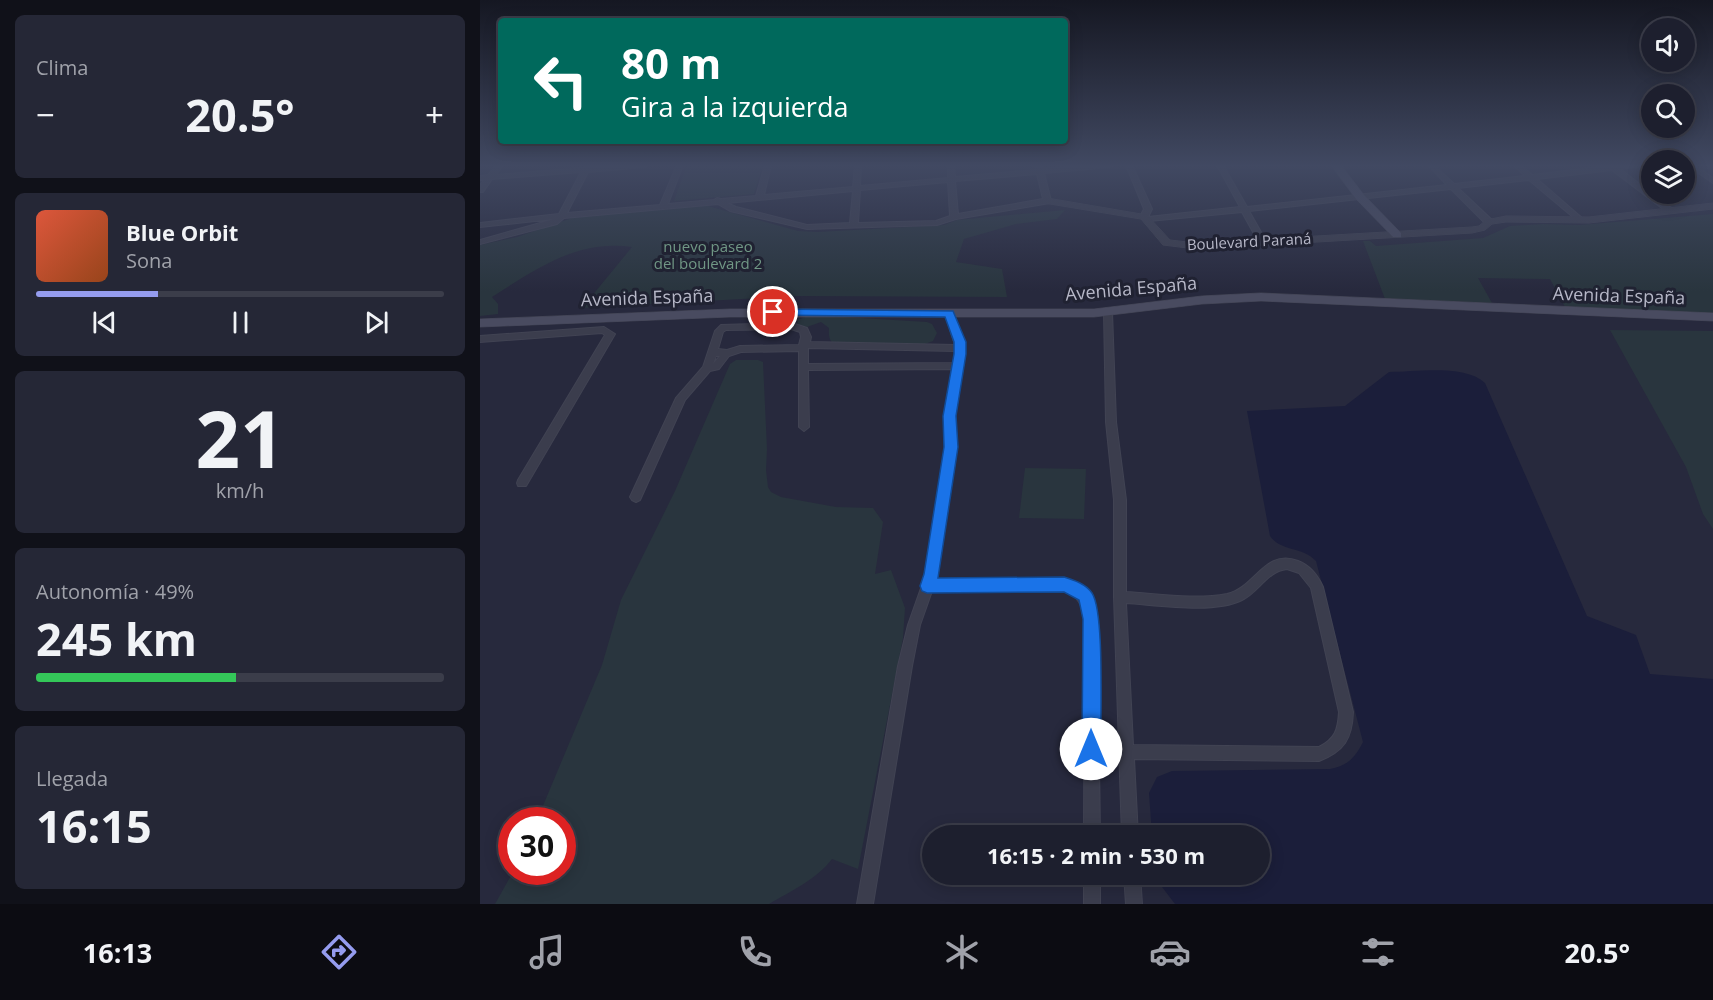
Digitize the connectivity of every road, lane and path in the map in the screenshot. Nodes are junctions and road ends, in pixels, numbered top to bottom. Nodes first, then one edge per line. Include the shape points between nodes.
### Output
1 (566, 207) edge
2 (651, 207) edge
3 (730, 207) edge
4 (854, 207) edge
5 (953, 207) edge
6 (1011, 207) edge
7 (1083, 207) edge
8 (1147, 207) edge
9 (1254, 207) edge
10 (1362, 207) edge
11 (1366, 207) edge
12 (1474, 207) edge
13 (1565, 207) edge
14 (1666, 207) edge
15 (1700, 207) edge
16 (1245, 208) junction
17 (1670, 210) junction
18 (562, 216) junction
19 (954, 217) junction
20 (1147, 218) junction
21 (1579, 220) junction
22 (1490, 222) junction
23 (480, 225) edge
24 (854, 226) junction
25 (1381, 235) junction
26 (1396, 235) junction
27 (1262, 241) junction
28 (480, 242) edge
29 (1108, 312) junction
30 (949, 314) junction
31 (1713, 317) edge
32 (480, 323) edge
33 (480, 339) edge
34 (804, 346) junction
35 (960, 348) junction
36 (714, 353) junction
37 (725, 354) junction
38 (958, 366) junction
39 (803, 367) junction
40 (707, 368) junction
41 (804, 427) dead end
42 (522, 483) dead end
43 (636, 497) dead end
44 (927, 586) junction
45 (1120, 597) junction
46 (1126, 752) junction
47 (1092, 825) edge
48 (1129, 825) edge
49 (1092, 885) edge
50 (1133, 885) edge
51 (865, 904) edge
52 (1092, 904) edge
53 (1134, 904) edge

1 - 18 street
2 - 18 street
3 - 24 street via 798,226
4 - 24 street
5 - 19 street
6 - 19 street
7 - 20 street
8 - 20 street
9 - 16 street
10 - 25 main road
11 - 26 main road
12 - 22 street
13 - 21 street
14 - 17 street
15 - 17 street, Boulevard Paraná
16 - 20 street
16 - 27 street
17 - 21 street, Boulevard Paraná
18 - 23 street
18 - 28 street via 554,222
19 - 24 street via 937,223
20 - 27 street, Boulevard Paraná via 1163,240 1174,244
21 - 22 street, Boulevard Paraná
22 - 26 street, Boulevard Paraná via 1472,230
25 - 26 street, Boulevard Paraná
25 - 27 street, Boulevard Paraná
29 - 30 main road, Avenida España
29 - 31 main road, Avenida España via 1261,297
29 - 45 street via 1111,422 1120,501
30 - 32 main road, Avenida España via 719,313
30 - 35 street
33 - 42 street via 604,330 610,334
34 - 35 street
34 - 36 street via 806,333 800,327 730,326 719,331 712,348
34 - 37 street via 740,349
34 - 39 street
35 - 38 street
36 - 37 street
36 - 40 street
37 - 40 street via 719,365
38 - 39 street
38 - 44 street via 949,416 951,447
39 - 41 street
40 - 43 street via 681,398
44 - 47 street via 1064,584 1086,596 1091,619
44 - 51 street via 905,666
45 - 46 street
45 - 46 street via 1220,601 1238,597 1267,571 1282,564 1298,566 1312,575 1317,587 1346,712 1346,730 1341,741 1319,754
46 - 48 street
49 - 52 street
50 - 53 street

